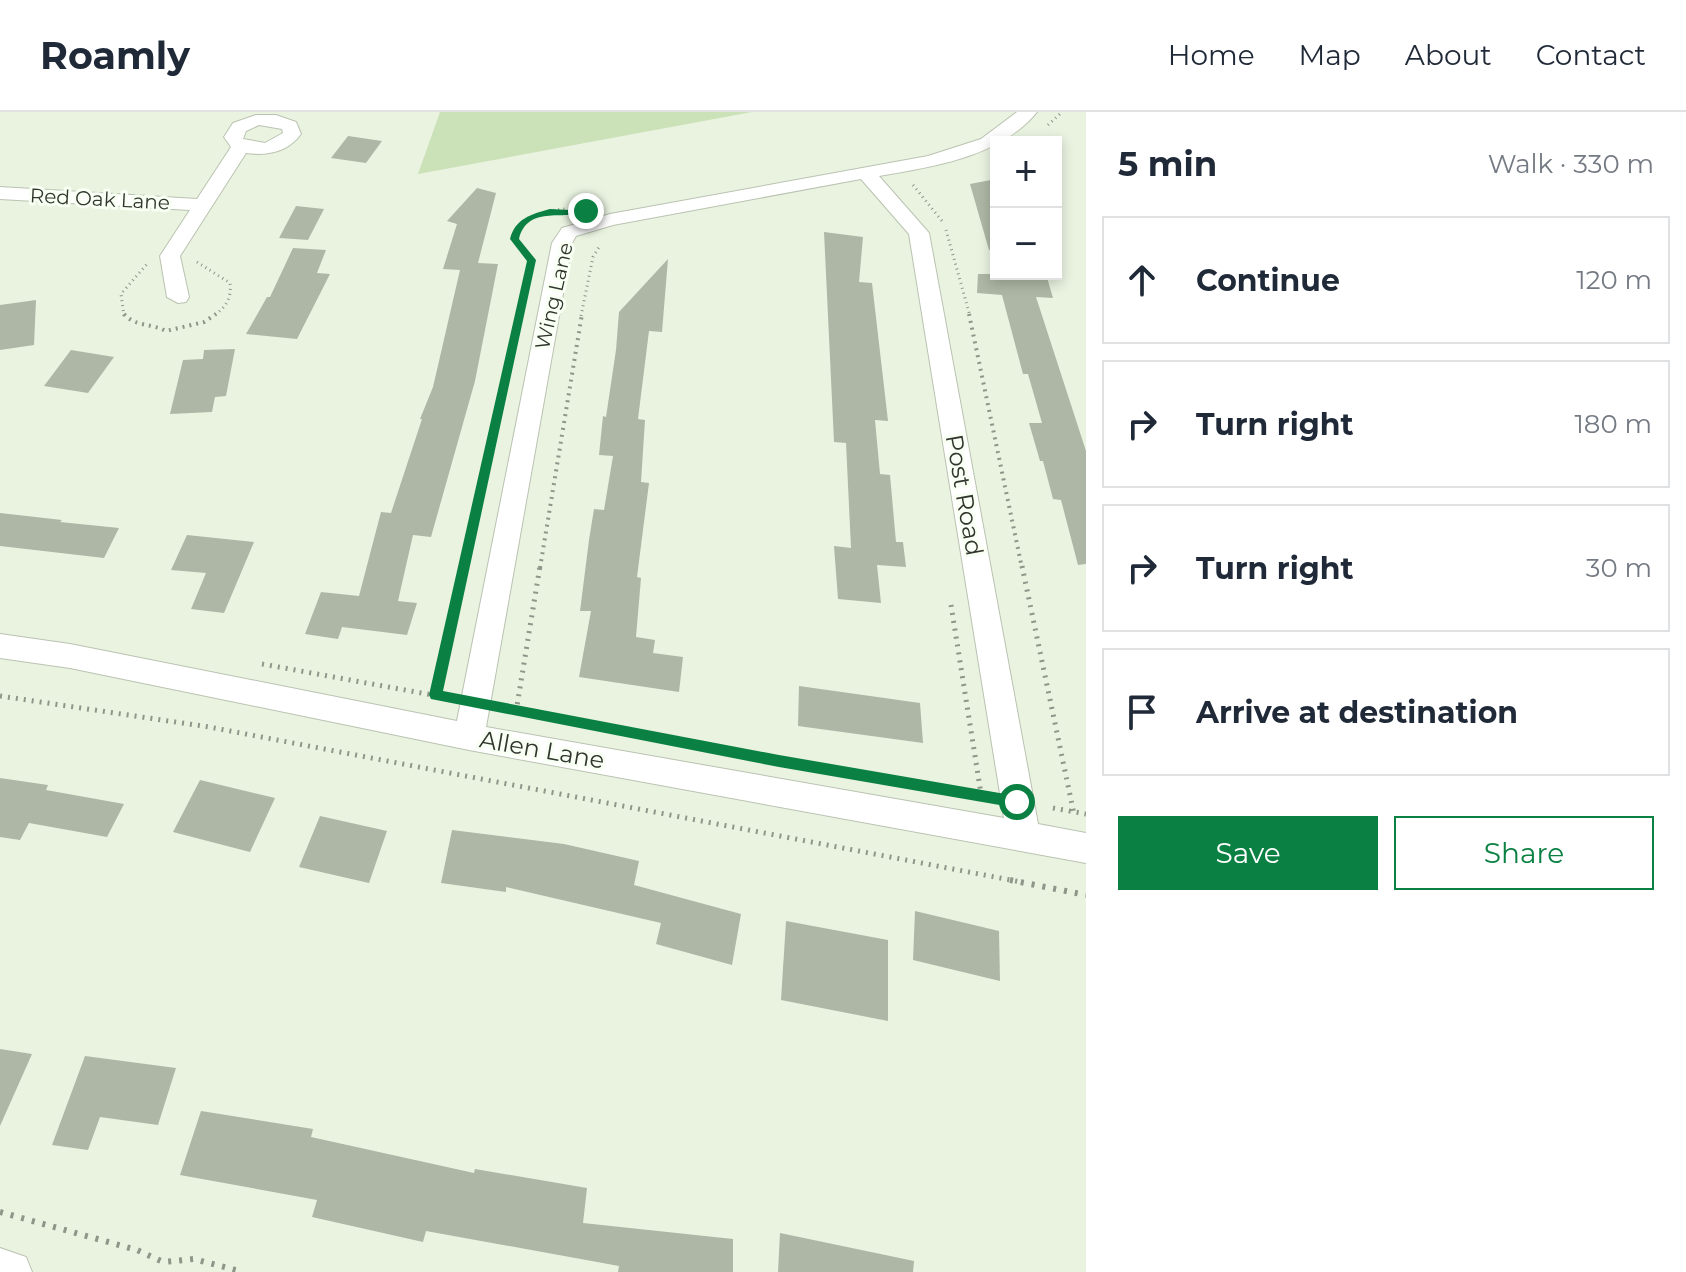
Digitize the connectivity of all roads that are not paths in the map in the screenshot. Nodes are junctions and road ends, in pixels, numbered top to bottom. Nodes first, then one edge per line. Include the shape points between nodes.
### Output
1 (1028, 112) edge
2 (241, 146) dead end
3 (866, 173) junction
4 (0, 193) edge
5 (200, 205) junction
6 (178, 297) dead end
7 (0, 646) edge
8 (469, 737) junction
9 (1023, 835) junction
10 (1080, 835) edge

1 - 3 street, Wing Lane via 987,143
2 - 5 street
3 - 8 street, Wing Lane via 569,232 560,253
3 - 9 street, Post Road via 919,233
4 - 5 street, Red Oak Lane
5 - 6 street via 170,256
7 - 8 street, Allen Lane
8 - 9 street, Allen Lane
9 - 10 street, Allen Lane

